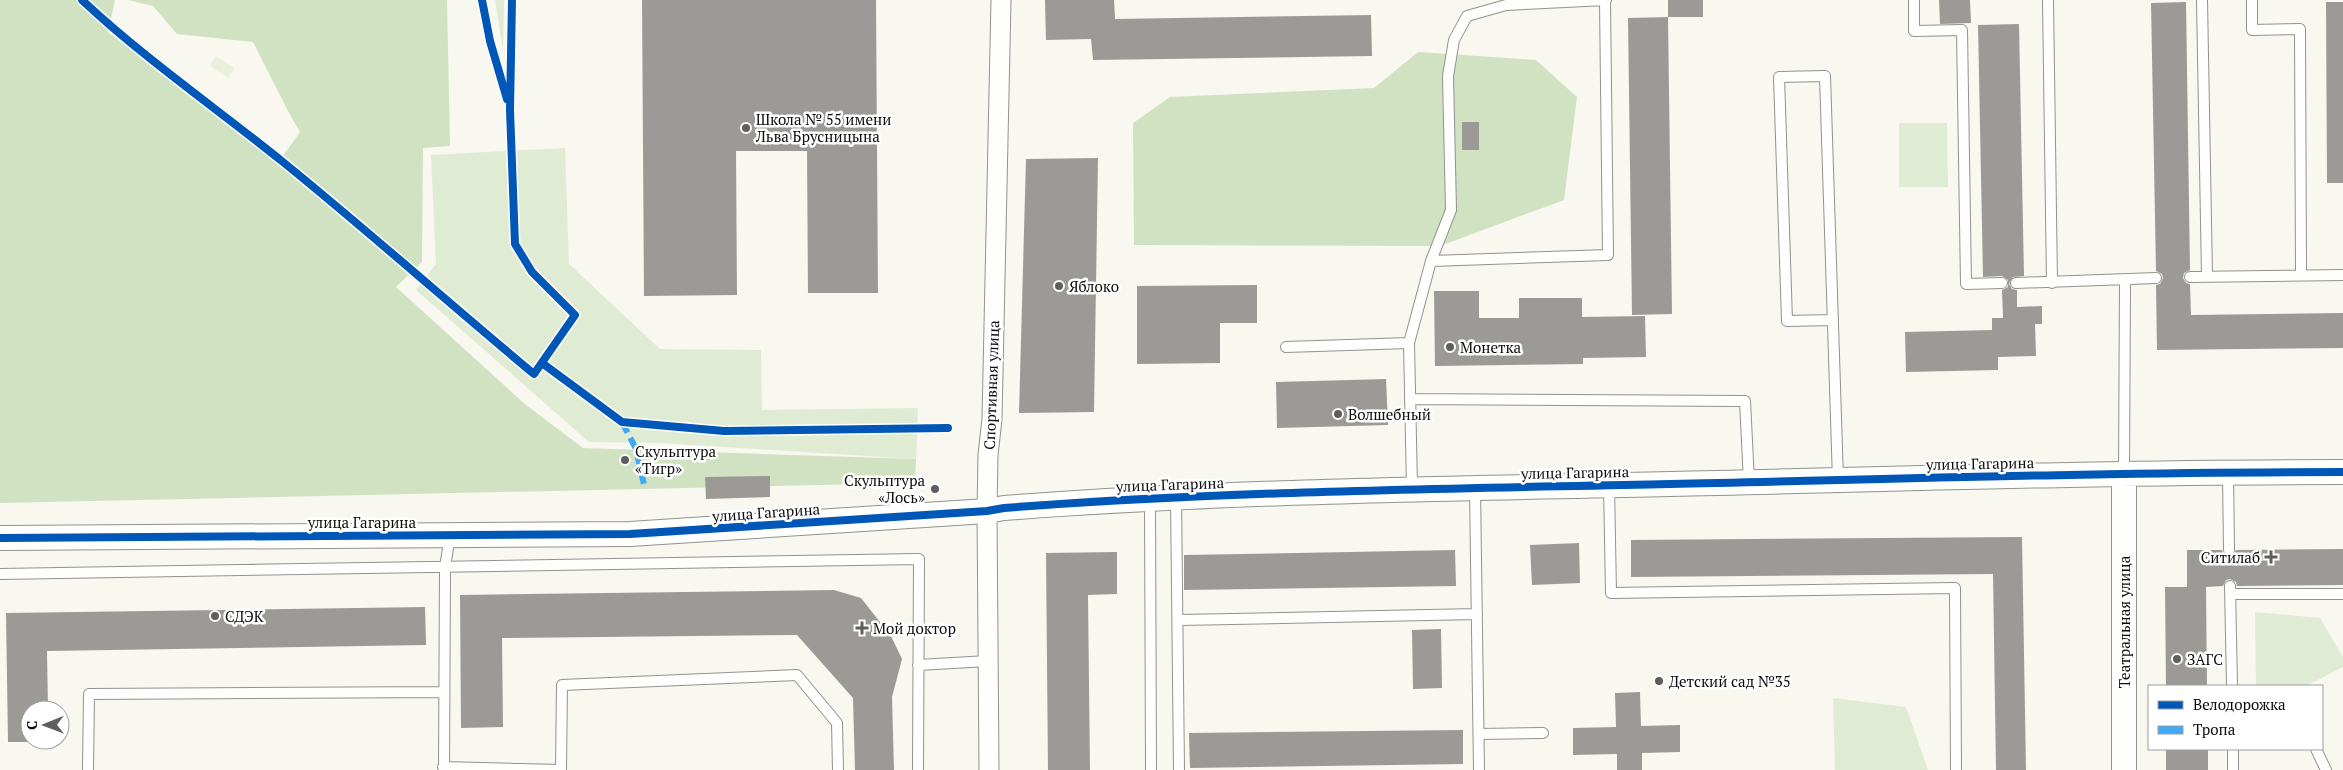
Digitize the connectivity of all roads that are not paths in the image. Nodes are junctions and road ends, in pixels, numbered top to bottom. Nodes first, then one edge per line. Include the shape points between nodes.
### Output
1 (1002, 0) edge
2 (1914, 0) edge
3 (2048, 0) edge
4 (2202, 0) edge
5 (2252, 0) edge
6 (1606, 1) edge
7 (1431, 261) junction
8 (2301, 275) junction
9 (2343, 275) edge
10 (2207, 276) junction
11 (2190, 277) dead end
12 (2156, 278) dead end
13 (2125, 279) junction
14 (2016, 283) dead end
15 (2052, 283) junction
16 (2002, 284) dead end
17 (1833, 320) junction
18 (1409, 343) junction
19 (1286, 347) dead end
20 (1410, 400) junction
21 (2228, 472) junction
22 (2343, 472) edge
23 (2124, 474) junction
24 (1838, 480) junction
25 (1749, 482) junction
26 (1609, 485) junction
27 (1412, 488) junction
28 (1476, 488) junction
29 (1176, 497) junction
30 (1150, 498) junction
31 (987, 512) junction
32 (450, 536) junction
33 (0, 538) edge
34 (2229, 550) dead end
35 (445, 567) junction
36 (0, 574) edge
37 (2343, 594) edge
38 (1477, 614) junction
39 (1179, 620) junction
40 (988, 661) junction
41 (918, 665) junction
42 (2232, 685) edge
43 (444, 692) junction
44 (1543, 732) dead end
45 (1479, 734) junction
46 (2233, 750) edge
47 (2316, 750) edge
48 (443, 769) edge
49 (88, 770) edge
50 (561, 770) edge
51 (838, 770) edge
52 (918, 770) edge
53 (989, 770) edge
54 (1151, 770) edge
55 (1179, 770) edge
56 (1479, 770) edge
57 (1956, 770) edge
58 (2124, 770) edge
59 (2233, 770) edge
60 (2326, 770) edge

1 - 31 street, Спортивная улица
2 - 16 lane via 1914,31 1962,30 1966,284
3 - 15 lane
4 - 10 lane
5 - 8 lane via 2252,30 2300,30
6 - 7 lane via 1506,5 1467,16 1454,40 1448,76 1450,210
6 - 7 lane via 1608,255
7 - 18 lane
8 - 9 lane
8 - 10 lane
10 - 11 lane
12 - 13 lane
13 - 15 lane
13 - 23 lane
14 - 15 lane
17 - 17 lane via 1825,76 1779,78 1787,321
17 - 24 lane
18 - 19 lane
18 - 20 lane
20 - 25 lane via 1745,401
20 - 27 lane
21 - 22 street, улица Гагарина
21 - 23 street, улица Гагарина
21 - 34 lane
23 - 24 street, улица Гагарина
23 - 58 street, Театральная улица
24 - 25 street, улица Гагарина
25 - 26 street, улица Гагарина
26 - 28 street, улица Гагарина
26 - 57 lane via 1610,593 1955,588
27 - 28 street, улица Гагарина
27 - 29 street, улица Гагарина
28 - 38 lane
29 - 30 street, улица Гагарина
29 - 39 lane
30 - 31 street, улица Гагарина via 1004,508
30 - 54 lane
31 - 32 street, улица Гагарина via 630,534
31 - 40 street, Спортивная улица
32 - 33 street, улица Гагарина
32 - 35 lane
35 - 36 lane
35 - 41 lane via 919,559
35 - 43 lane
37 - 42 lane via 2230,590
38 - 39 lane
38 - 45 lane
39 - 55 lane
40 - 41 lane
40 - 53 street, Спортивная улица
41 - 52 lane
43 - 48 lane
43 - 49 lane via 89,694
44 - 45 lane
45 - 56 lane
46 - 59 lane
47 - 60 lane
48 - 50 lane
50 - 51 lane via 562,685 797,676 837,723

